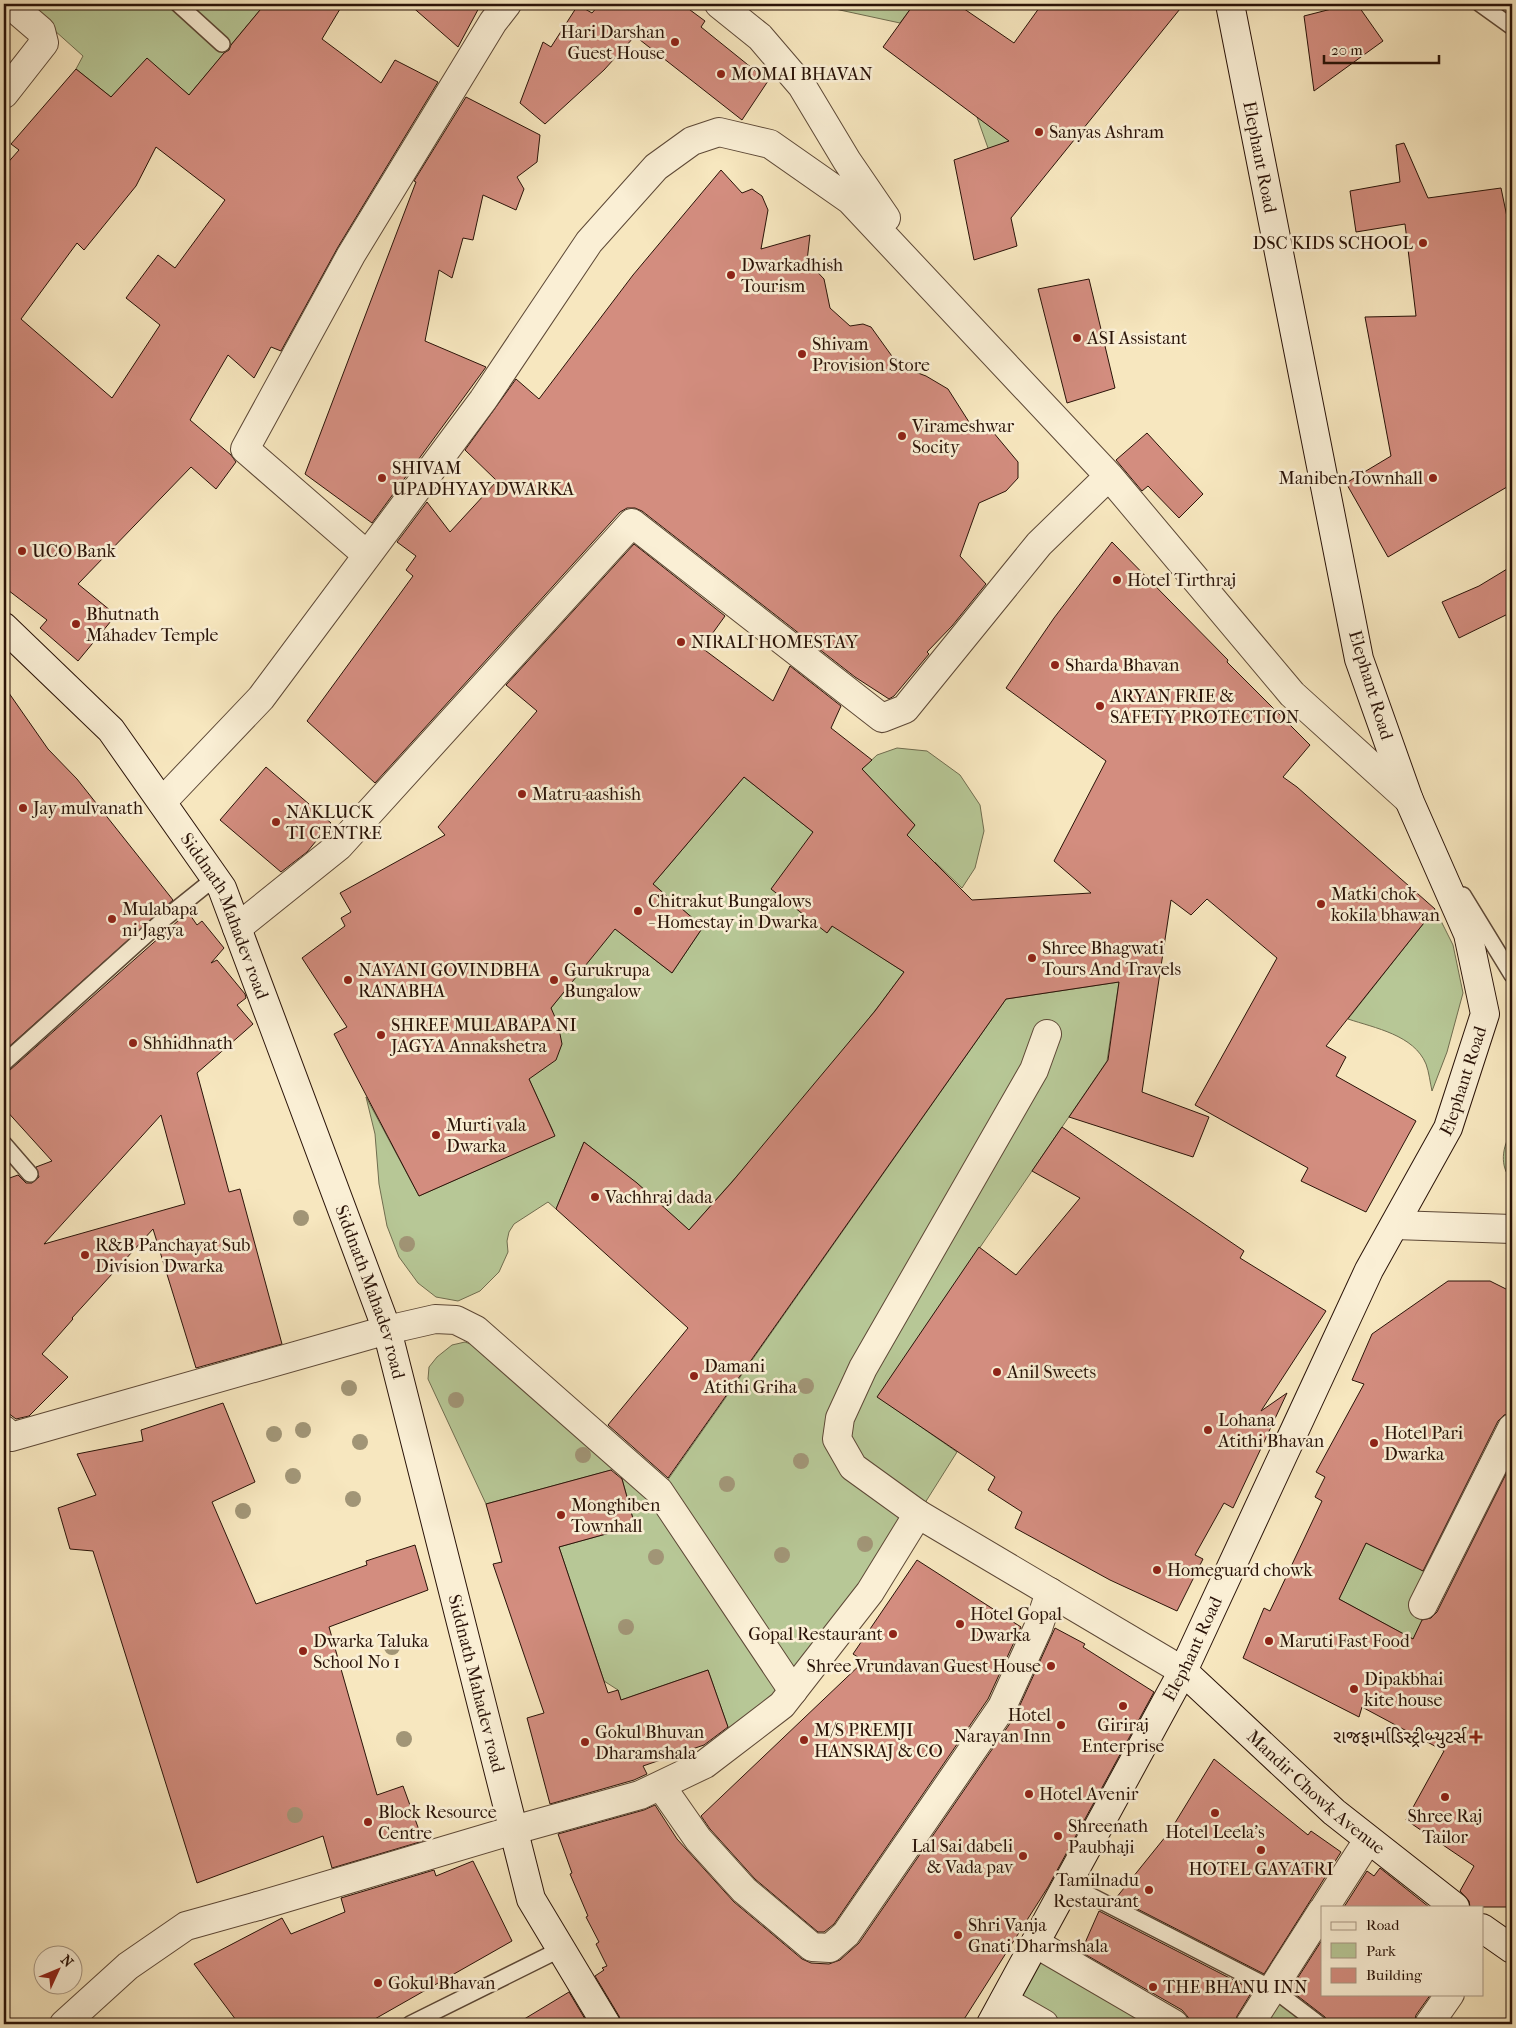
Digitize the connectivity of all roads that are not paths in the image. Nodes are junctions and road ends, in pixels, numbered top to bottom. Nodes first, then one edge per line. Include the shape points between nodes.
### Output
1 (19, 4) edge
2 (178, 4) edge
3 (507, 4) edge
4 (719, 4) edge
5 (1230, 4) edge
6 (1480, 4) edge
7 (1512, 27) edge
8 (222, 44) dead end
9 (4, 94) edge
10 (932, 287) junction
11 (1109, 476) junction
12 (367, 556) junction
13 (4, 627) edge
14 (1409, 800) junction
15 (162, 802) junction
16 (215, 878) junction
17 (237, 928) junction
18 (1512, 975) edge
19 (1047, 1034) dead end
20 (4, 1063) edge
21 (4, 1144) edge
22 (30, 1174) dead end
23 (1395, 1225) junction
24 (1512, 1229) edge
25 (387, 1330) junction
26 (1512, 1428) edge
27 (4, 1430) edge
28 (918, 1514) junction
29 (1050, 1592) junction
30 (1423, 1605) dead end
31 (1183, 1671) junction
32 (793, 1691) junction
33 (661, 1786) junction
34 (514, 1830) junction
35 (1368, 1840) junction
36 (1068, 1884) junction
37 (1326, 1906) edge
38 (1454, 1906) edge
39 (1321, 1914) edge
40 (1035, 1942) junction
41 (561, 1949) junction
42 (1272, 1989) junction
43 (1449, 1996) edge
44 (998, 2013) edge
45 (64, 2024) edge
46 (410, 2024) edge
47 (606, 2024) edge
48 (1044, 2024) edge
49 (1174, 2024) edge
50 (1250, 2024) edge
51 (1319, 2024) edge
52 (1429, 2024) edge

1 - 9 street via 20,13 42,31 44,43
2 - 8 lane
3 - 12 street via 351,256 245,450
4 - 10 street via 760,37 802,86 847,161
5 - 14 street, Elephant Road via 1359,659
6 - 7 lane
10 - 11 street
10 - 12 street via 850,200 770,144 719,132 692,141 656,167 589,242 483,400
11 - 14 street via 1292,694
11 - 17 street via 1039,544 905,709 882,718 632,523 339,846
12 - 15 street via 261,698
13 - 15 street, Siddnath Mahadev road via 111,730
14 - 18 lane
14 - 23 street, Elephant Road via 1468,934 1485,1014 1448,1128
15 - 16 street, Siddnath Mahadev road
16 - 17 street, Siddnath Mahadev road
16 - 20 lane via 164,918
17 - 25 street, Siddnath Mahadev road
19 - 28 street, Mandir Chowk Avenue via 1034,1070 863,1368 840,1418 837,1439 853,1466
21 - 22 lane
23 - 24 street
23 - 31 street, Elephant Road via 1369,1270
25 - 27 street via 11,1437
25 - 32 street via 435,1320 456,1320 476,1330 660,1491
25 - 34 street, Siddnath Mahadev road
26 - 30 street
28 - 29 street, Mandir Chowk Avenue
28 - 32 street via 870,1592
29 - 31 street, Mandir Chowk Avenue
29 - 33 street via 1038,1628 1002,1707 846,1934 830,1948 812,1947 744,1890 698,1839
31 - 35 street, Mandir Chowk Avenue
31 - 36 street, Elephant Road
32 - 33 street via 782,1705 705,1764
33 - 34 street via 640,1796
34 - 41 street, Siddnath Mahadev road via 531,1899
34 - 45 street via 186,1926 128,1966
35 - 37 street
35 - 38 street, Mandir Chowk Avenue
36 - 40 street, Elephant Road
36 - 42 lane
39 - 42 street
40 - 44 street, Elephant Road
40 - 49 street
41 - 46 lane
41 - 47 street, Siddnath Mahadev road
42 - 50 street
42 - 51 lane
43 - 52 street
44 - 48 street

